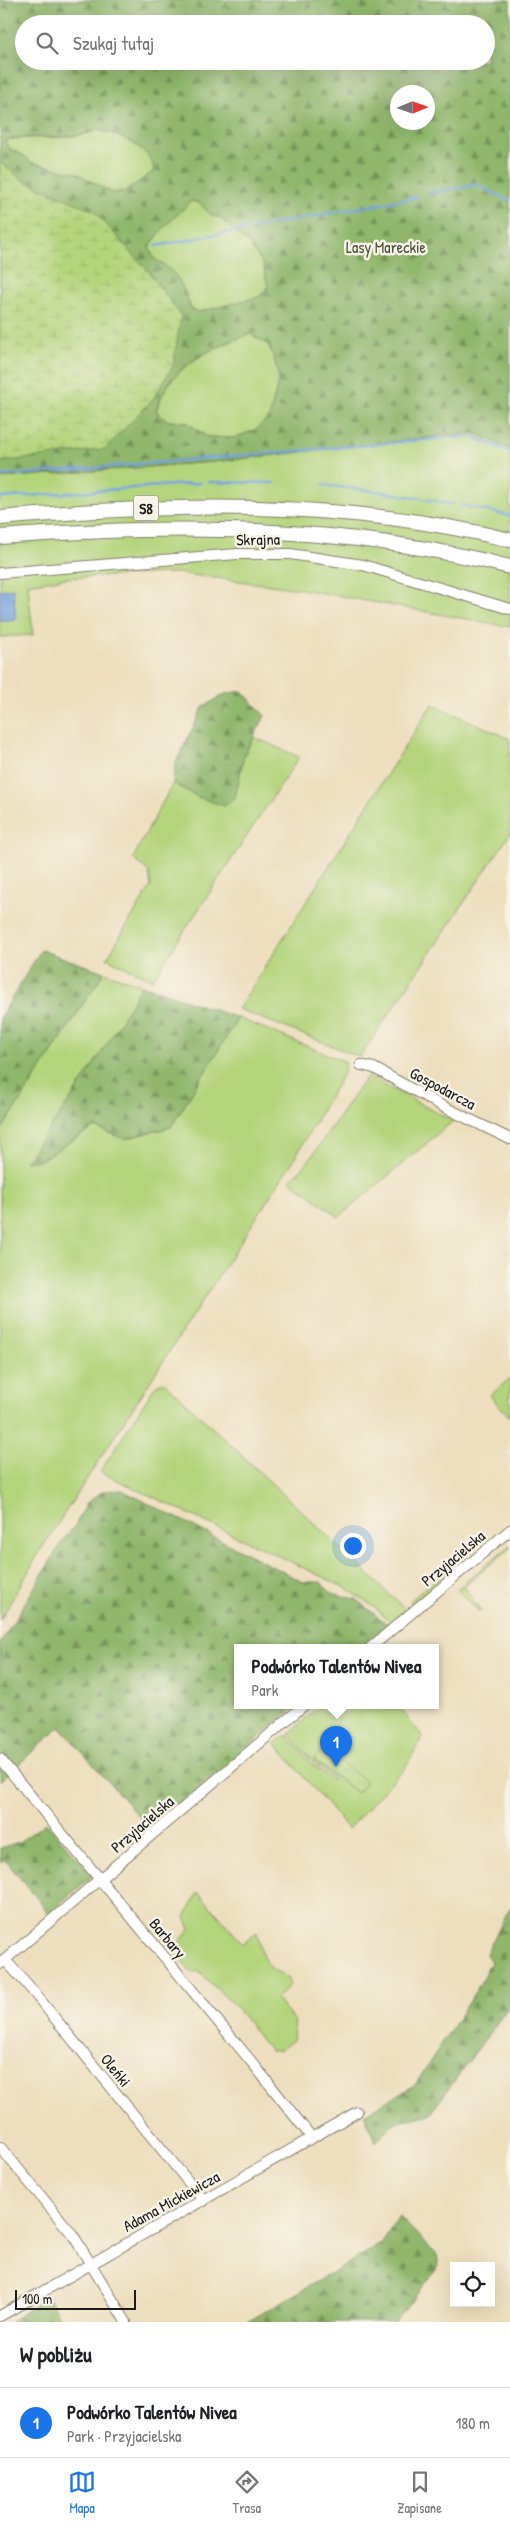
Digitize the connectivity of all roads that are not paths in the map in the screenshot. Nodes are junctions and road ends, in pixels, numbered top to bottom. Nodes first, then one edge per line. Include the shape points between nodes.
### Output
1 (0, 518) edge
2 (0, 537) edge
3 (510, 540) edge
4 (510, 566) edge
5 (0, 573) edge
6 (510, 609) edge
7 (361, 1065) dead end
8 (510, 1139) edge
9 (510, 1530) edge
10 (375, 1644) edge
11 (300, 1709) edge
12 (0, 1759) edge
13 (100, 1880) junction
14 (2, 1962) edge
15 (358, 2112) dead end
16 (312, 2138) junction
17 (0, 2147) edge
18 (204, 2200) junction
19 (92, 2263) junction
20 (0, 2316) edge
21 (126, 2322) edge

1 - 3 highway, S8 via 194,507 293,508 401,519
2 - 4 highway, S8 via 125,529 291,531 400,544
5 - 6 street, Skrajna via 238,554 290,554 363,565
7 - 8 street, Gospodarcza via 374,1068
9 - 10 street, Przyjacielska
11 - 13 street, Przyjacielska
12 - 13 street, Barbary
13 - 14 street, Przyjacielska
13 - 16 street, Barbary
14 - 18 street, Oleńki via 27,1984
15 - 16 street, Adama Mickiewicza
16 - 18 street, Adama Mickiewicza
17 - 19 street via 66,2225
18 - 19 street, Adama Mickiewicza
19 - 20 street, Adama Mickiewicza
19 - 21 street

